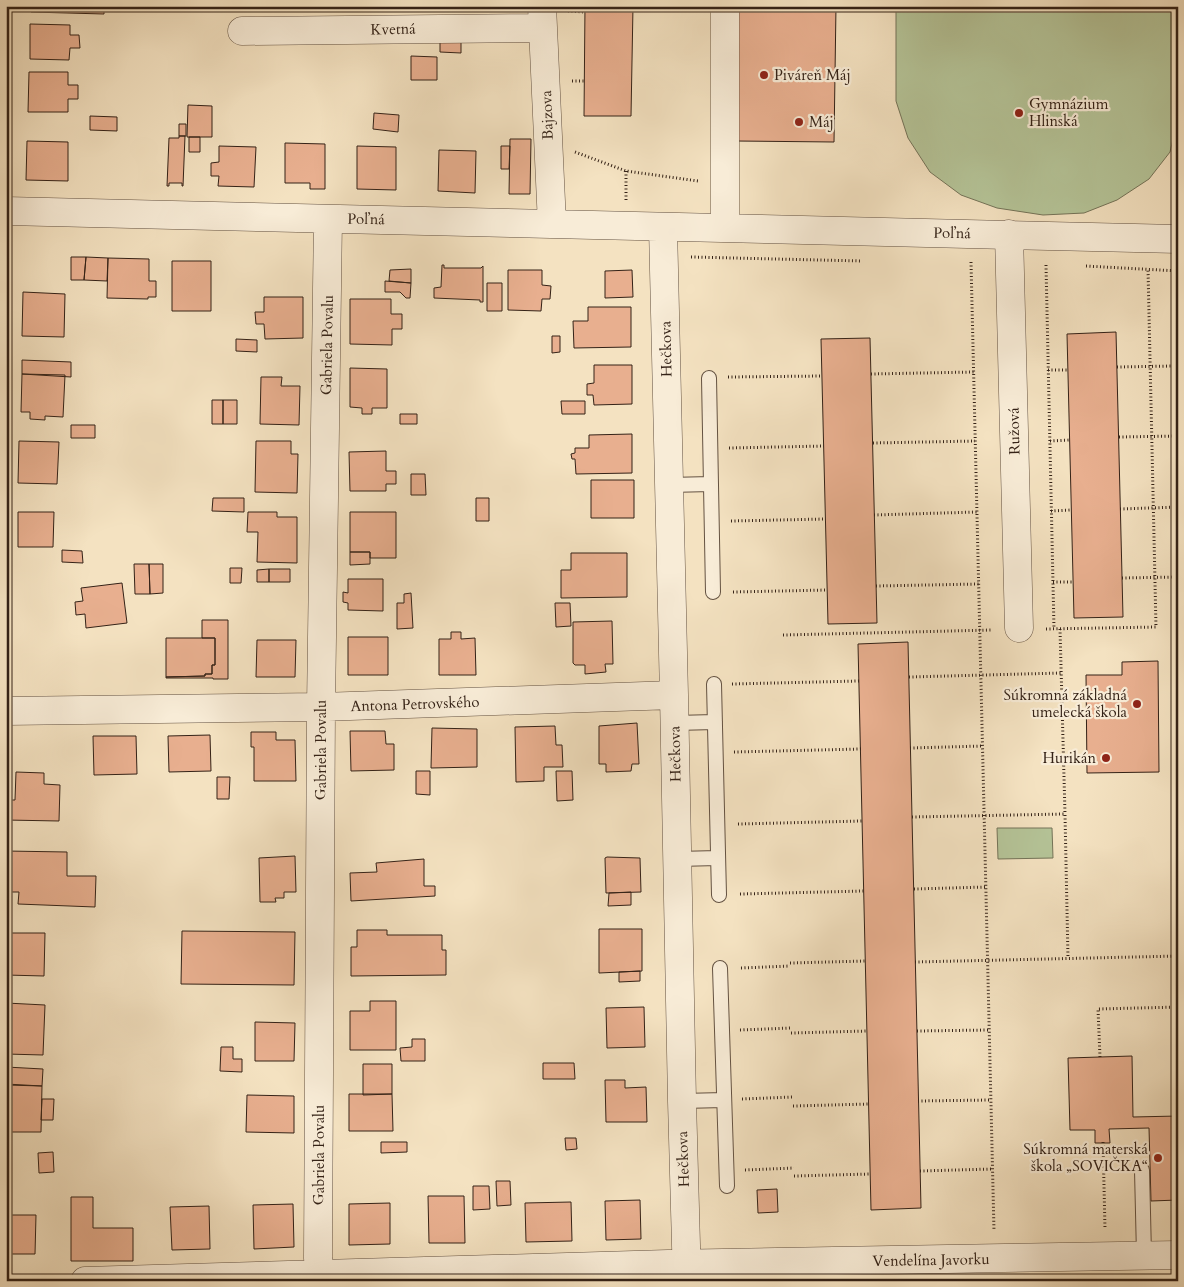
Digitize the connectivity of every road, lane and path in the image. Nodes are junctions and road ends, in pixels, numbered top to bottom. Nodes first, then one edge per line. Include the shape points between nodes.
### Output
1 (725, 8) edge
2 (633, 9) dead end
3 (543, 17) edge
4 (242, 31) dead end
5 (568, 150) dead end
6 (725, 186) junction
7 (6, 211) edge
8 (328, 219) junction
9 (552, 224) junction
10 (663, 227) junction
11 (725, 228) junction
12 (1009, 234) junction
13 (1178, 238) edge
14 (663, 256) junction
15 (775, 260) dead end
16 (972, 262) dead end
17 (1046, 265) dead end
18 (1148, 268) dead end
19 (1150, 366) junction
20 (1174, 366) dead end
21 (1117, 367) dead end
22 (1048, 370) junction
23 (1068, 370) dead end
24 (974, 372) junction
25 (871, 374) dead end
26 (822, 376) dead end
27 (709, 378) joint
28 (1152, 436) junction
29 (1177, 436) edge
30 (1119, 437) dead end
31 (1070, 440) dead end
32 (976, 441) junction
33 (1050, 441) junction
34 (872, 443) dead end
35 (824, 446) dead end
36 (710, 448) junction
37 (711, 484) junction
38 (669, 485) junction
39 (1178, 507) edge
40 (1153, 508) junction
41 (1120, 509) dead end
42 (1071, 510) dead end
43 (1051, 511) junction
44 (977, 512) junction
45 (874, 515) dead end
46 (825, 519) dead end
47 (712, 522) junction
48 (1178, 577) edge
49 (1122, 578) dead end
50 (1155, 578) junction
51 (1053, 582) junction
52 (1073, 582) dead end
53 (979, 584) junction
54 (876, 586) dead end
55 (827, 590) dead end
56 (714, 592) joint
57 (1019, 628) junction
58 (1054, 629) junction
59 (1060, 629) junction
60 (980, 630) junction
61 (783, 635) dead end
62 (1061, 673) junction
63 (981, 675) junction
64 (909, 677) dead end
65 (859, 681) dead end
66 (714, 684) joint
67 (674, 695) junction
68 (321, 707) junction
69 (6, 711) edge
70 (715, 722) junction
71 (675, 723) junction
72 (983, 746) junction
73 (910, 748) dead end
74 (861, 749) dead end
75 (716, 752) junction
76 (1065, 814) junction
77 (984, 816) junction
78 (912, 817) dead end
79 (862, 821) dead end
80 (717, 825) junction
81 (718, 858) junction
82 (677, 859) junction
83 (986, 887) junction
84 (914, 889) dead end
85 (864, 891) dead end
86 (719, 895) joint
87 (1178, 956) edge
88 (1068, 958) junction
89 (866, 961) dead end
90 (988, 961) junction
91 (915, 962) dead end
92 (720, 968) joint
93 (1178, 1007) edge
94 (722, 1030) junction
95 (989, 1030) junction
96 (867, 1031) dead end
97 (917, 1031) dead end
98 (1100, 1057) dead end
99 (793, 1097) dead end
100 (724, 1100) junction
101 (991, 1100) junction
102 (682, 1101) junction
103 (918, 1101) dead end
104 (869, 1104) dead end
105 (793, 1106) dead end
106 (1102, 1142) dead end
107 (794, 1168) dead end
108 (992, 1169) junction
109 (1142, 1170) dead end
110 (727, 1171) junction
111 (920, 1171) dead end
112 (870, 1174) dead end
113 (794, 1176) dead end
114 (727, 1186) dead end
115 (1104, 1214) dead end
116 (994, 1234) dead end
117 (1144, 1255) junction
118 (1178, 1255) edge
119 (687, 1272) edge
120 (320, 1277) edge
121 (85, 1281) edge

1 - 2 path
1 - 6 street
3 - 4 street, Kvetná
3 - 9 street, Bajzova
5 - 6 path via 626,171
6 - 11 street
7 - 8 street, Poľná
8 - 9 street, Poľná
8 - 68 street, Gabriela Povalu
9 - 10 street, Poľná
10 - 11 street, Poľná
10 - 14 street, Hečkova
11 - 12 street, Poľná
12 - 13 street, Poľná
12 - 57 street, Ružová
14 - 15 path
14 - 38 street, Hečkova
16 - 24 path
17 - 22 path
18 - 19 path
19 - 20 path
19 - 21 path
19 - 28 path
22 - 23 path
22 - 33 path
24 - 25 path
24 - 32 path
26 - 27 path
27 - 36 lane
28 - 29 path
28 - 30 path
28 - 40 path
31 - 33 path
32 - 34 path
32 - 44 path
33 - 43 path
35 - 36 path
36 - 37 lane
37 - 38 lane
37 - 47 lane
38 - 67 street, Hečkova
39 - 40 path
40 - 41 path
40 - 50 path
42 - 43 path
43 - 51 path
44 - 45 path
44 - 53 path
46 - 47 path
47 - 56 lane
48 - 50 path
49 - 50 path
50 - 59 path via 1156,627
51 - 52 path
51 - 58 path
53 - 54 path
53 - 60 path
55 - 56 path
57 - 58 path
57 - 60 path
58 - 59 path
59 - 62 path
60 - 61 path
60 - 63 path
62 - 63 path
62 - 76 path
63 - 64 path
63 - 72 path
65 - 66 path
66 - 70 lane
67 - 68 street, Antona Petrovského
67 - 71 street, Hečkova
68 - 69 street, Antona Petrovského
68 - 120 street, Gabriela Povalu
70 - 71 lane
70 - 75 lane
71 - 82 street, Hečkova
72 - 73 path
72 - 77 path
74 - 75 path
75 - 80 lane
76 - 77 path
76 - 88 path
77 - 78 path
77 - 83 path
79 - 80 path
80 - 81 lane
81 - 82 lane
81 - 86 lane
82 - 102 street, Hečkova
83 - 84 path
83 - 90 path
85 - 86 path
87 - 88 path
88 - 90 path
89 - 92 path
90 - 91 path
90 - 95 path
92 - 94 lane
93 - 98 path via 1098,1009
94 - 96 path
94 - 100 lane
95 - 97 path
95 - 101 path
99 - 100 path
100 - 102 lane
100 - 110 lane
101 - 103 path
101 - 108 path
102 - 119 street, Hečkova
104 - 105 path
106 - 115 path
107 - 110 path
108 - 111 path
108 - 116 path
109 - 117 lane
110 - 114 lane
112 - 113 path
117 - 118 street, Vendelína Javorku
117 - 119 street, Vendelína Javorku
119 - 120 street, Vendelína Javorku
120 - 121 street, Vendelína Javorku

